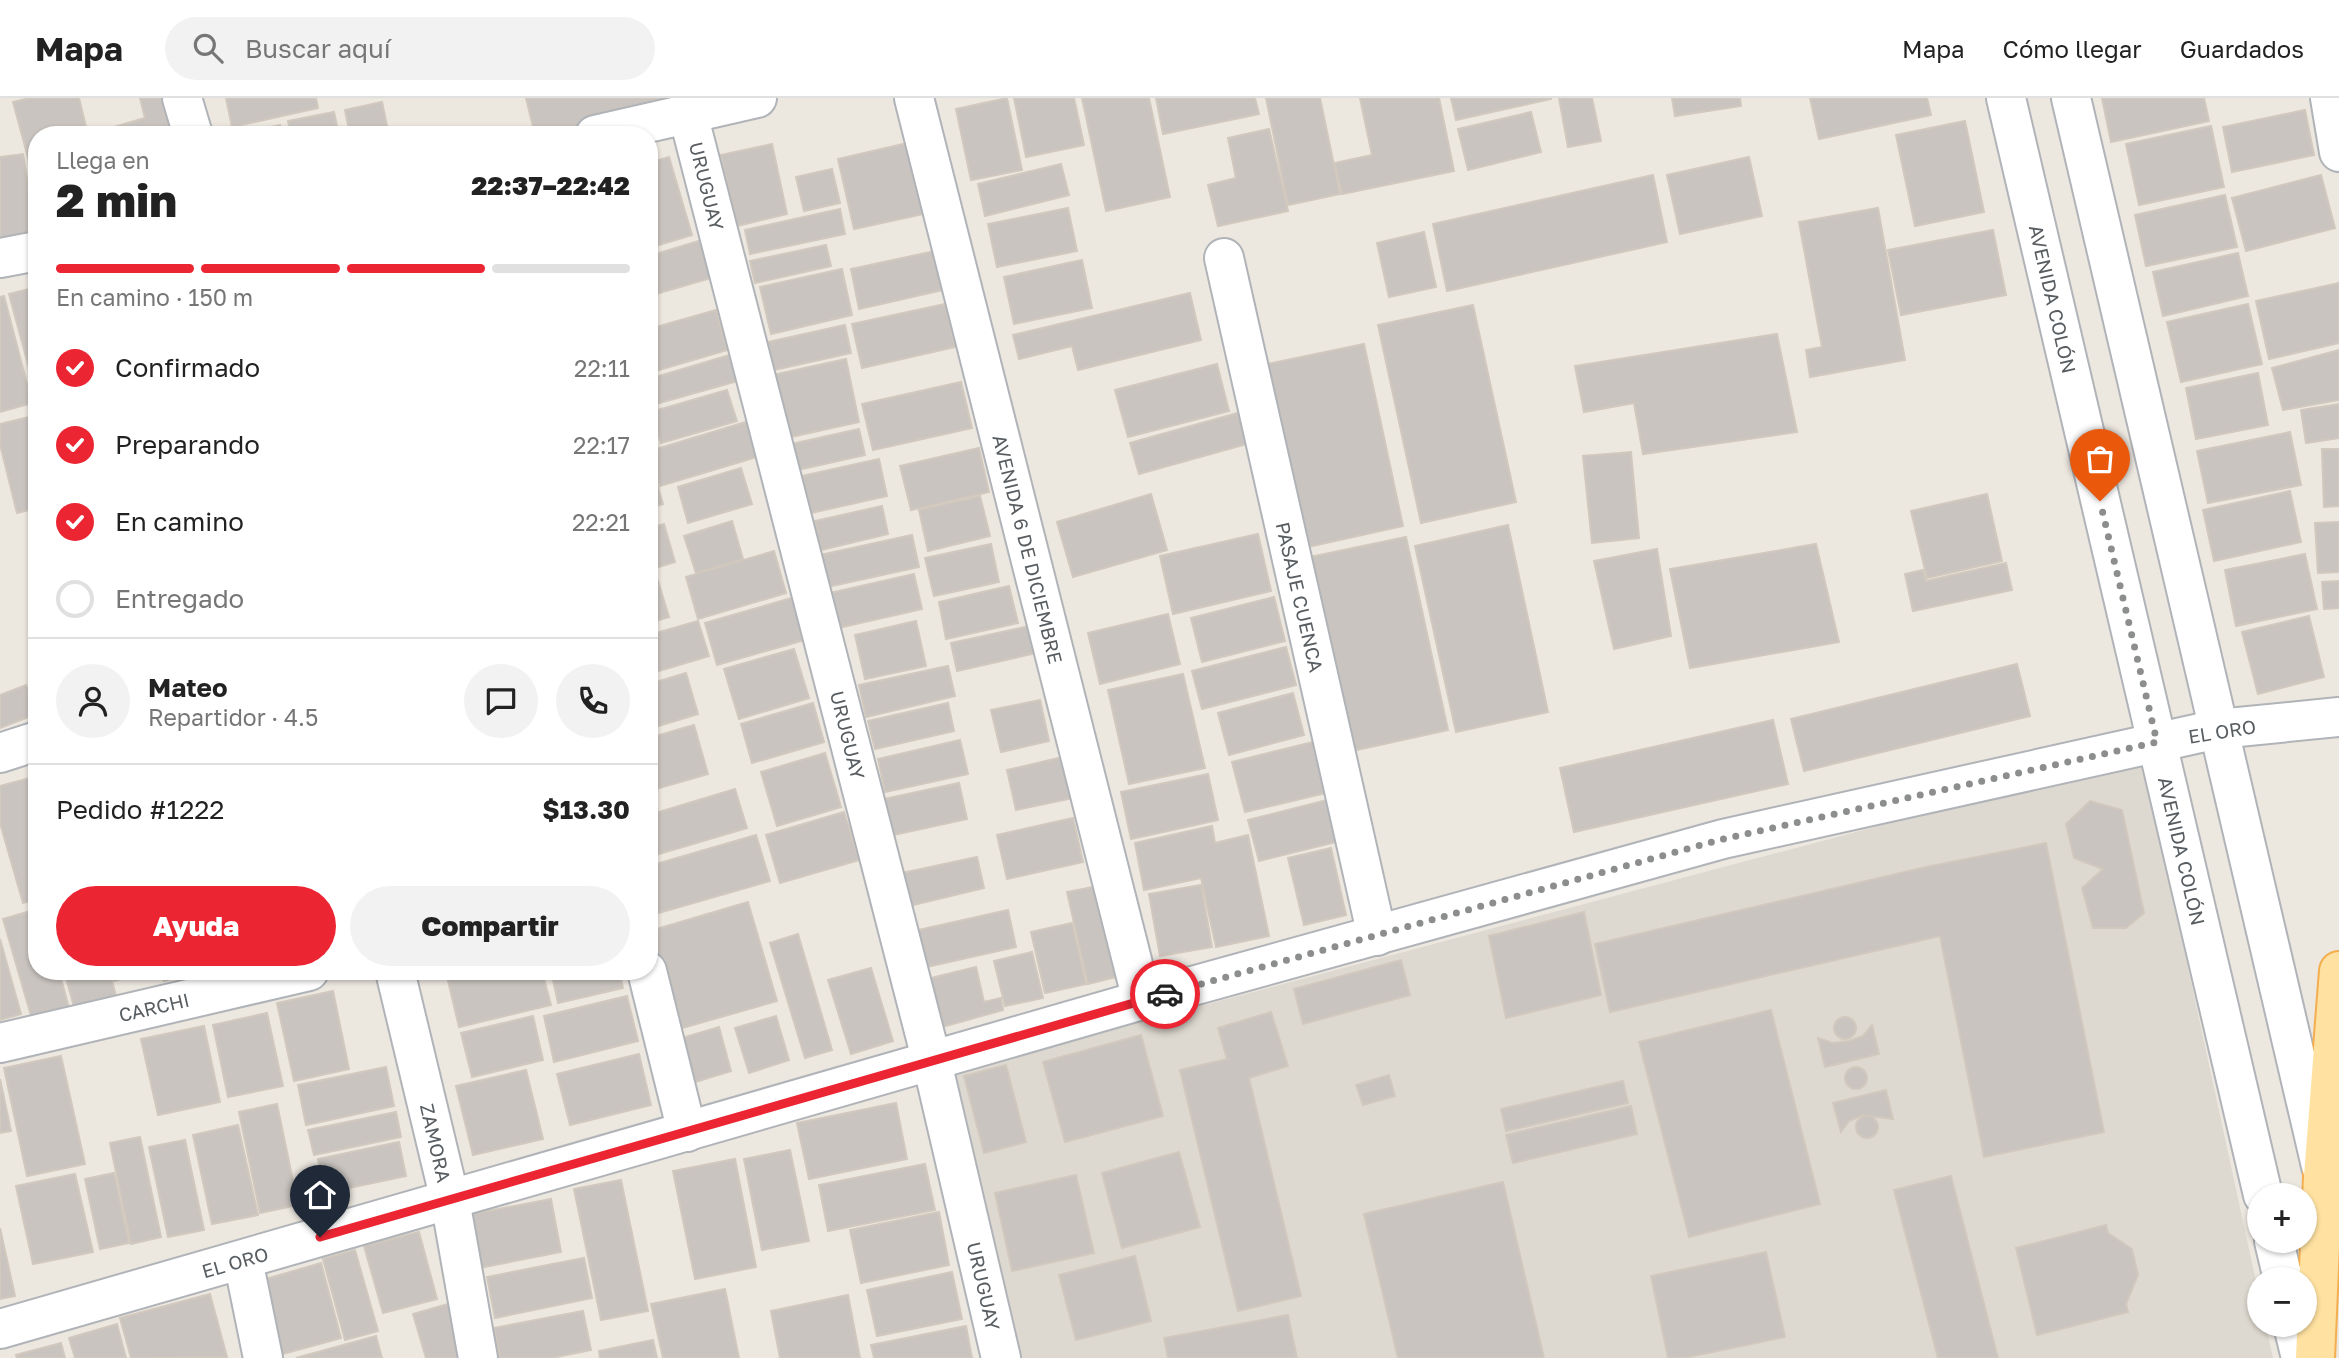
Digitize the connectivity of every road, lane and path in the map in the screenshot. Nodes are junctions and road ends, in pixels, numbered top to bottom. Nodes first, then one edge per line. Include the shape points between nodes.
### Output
1 (182, 98) edge
2 (757, 98) edge
3 (914, 98) edge
4 (2006, 98) edge
5 (2071, 98) edge
6 (2330, 98) edge
7 (688, 114) junction
8 (190, 126) edge
9 (635, 126) edge
10 (2339, 152) edge
11 (28, 253) edge
12 (0, 258) edge
13 (1224, 258) dead end
14 (2339, 717) edge
15 (2218, 729) junction
16 (2157, 742) junction
17 (28, 744) edge
18 (0, 752) edge
19 (1377, 936) junction
20 (2339, 971) edge
21 (271, 980) edge
22 (397, 980) edge
23 (649, 980) edge
24 (1142, 1000) junction
25 (0, 1044) edge
26 (932, 1062) junction
27 (687, 1132) junction
28 (2323, 1177) junction
29 (2260, 1183) edge
30 (450, 1200) junction
31 (243, 1259) junction
32 (0, 1329) edge
33 (2296, 1337) edge
34 (264, 1358) edge
35 (478, 1358) edge
36 (1001, 1358) edge
37 (2301, 1358) edge
38 (2315, 1358) edge

1 - 8 street
2 - 7 street
3 - 24 street, AVENIDA 6 DE DICIEMBRE
4 - 16 street, AVENIDA COLÓN
5 - 15 street
6 - 10 street
7 - 9 street
7 - 26 street, URUGUAY
11 - 12 street
13 - 19 street, PASAJE CUENCA
14 - 15 street, EL ORO
15 - 16 street, EL ORO
15 - 28 street
16 - 19 street, EL ORO via 1723,839
16 - 29 street, AVENIDA COLÓN
17 - 18 street
19 - 24 street, EL ORO
20 - 28 main road
21 - 25 street, CARCHI
22 - 30 street, ZAMORA
23 - 27 street
24 - 26 street, EL ORO
26 - 27 street, EL ORO
26 - 36 street, URUGUAY
27 - 30 street, EL ORO
28 - 38 main road
30 - 31 street, EL ORO
30 - 35 street, ZAMORA
31 - 32 street, EL ORO
31 - 34 street
33 - 37 street

